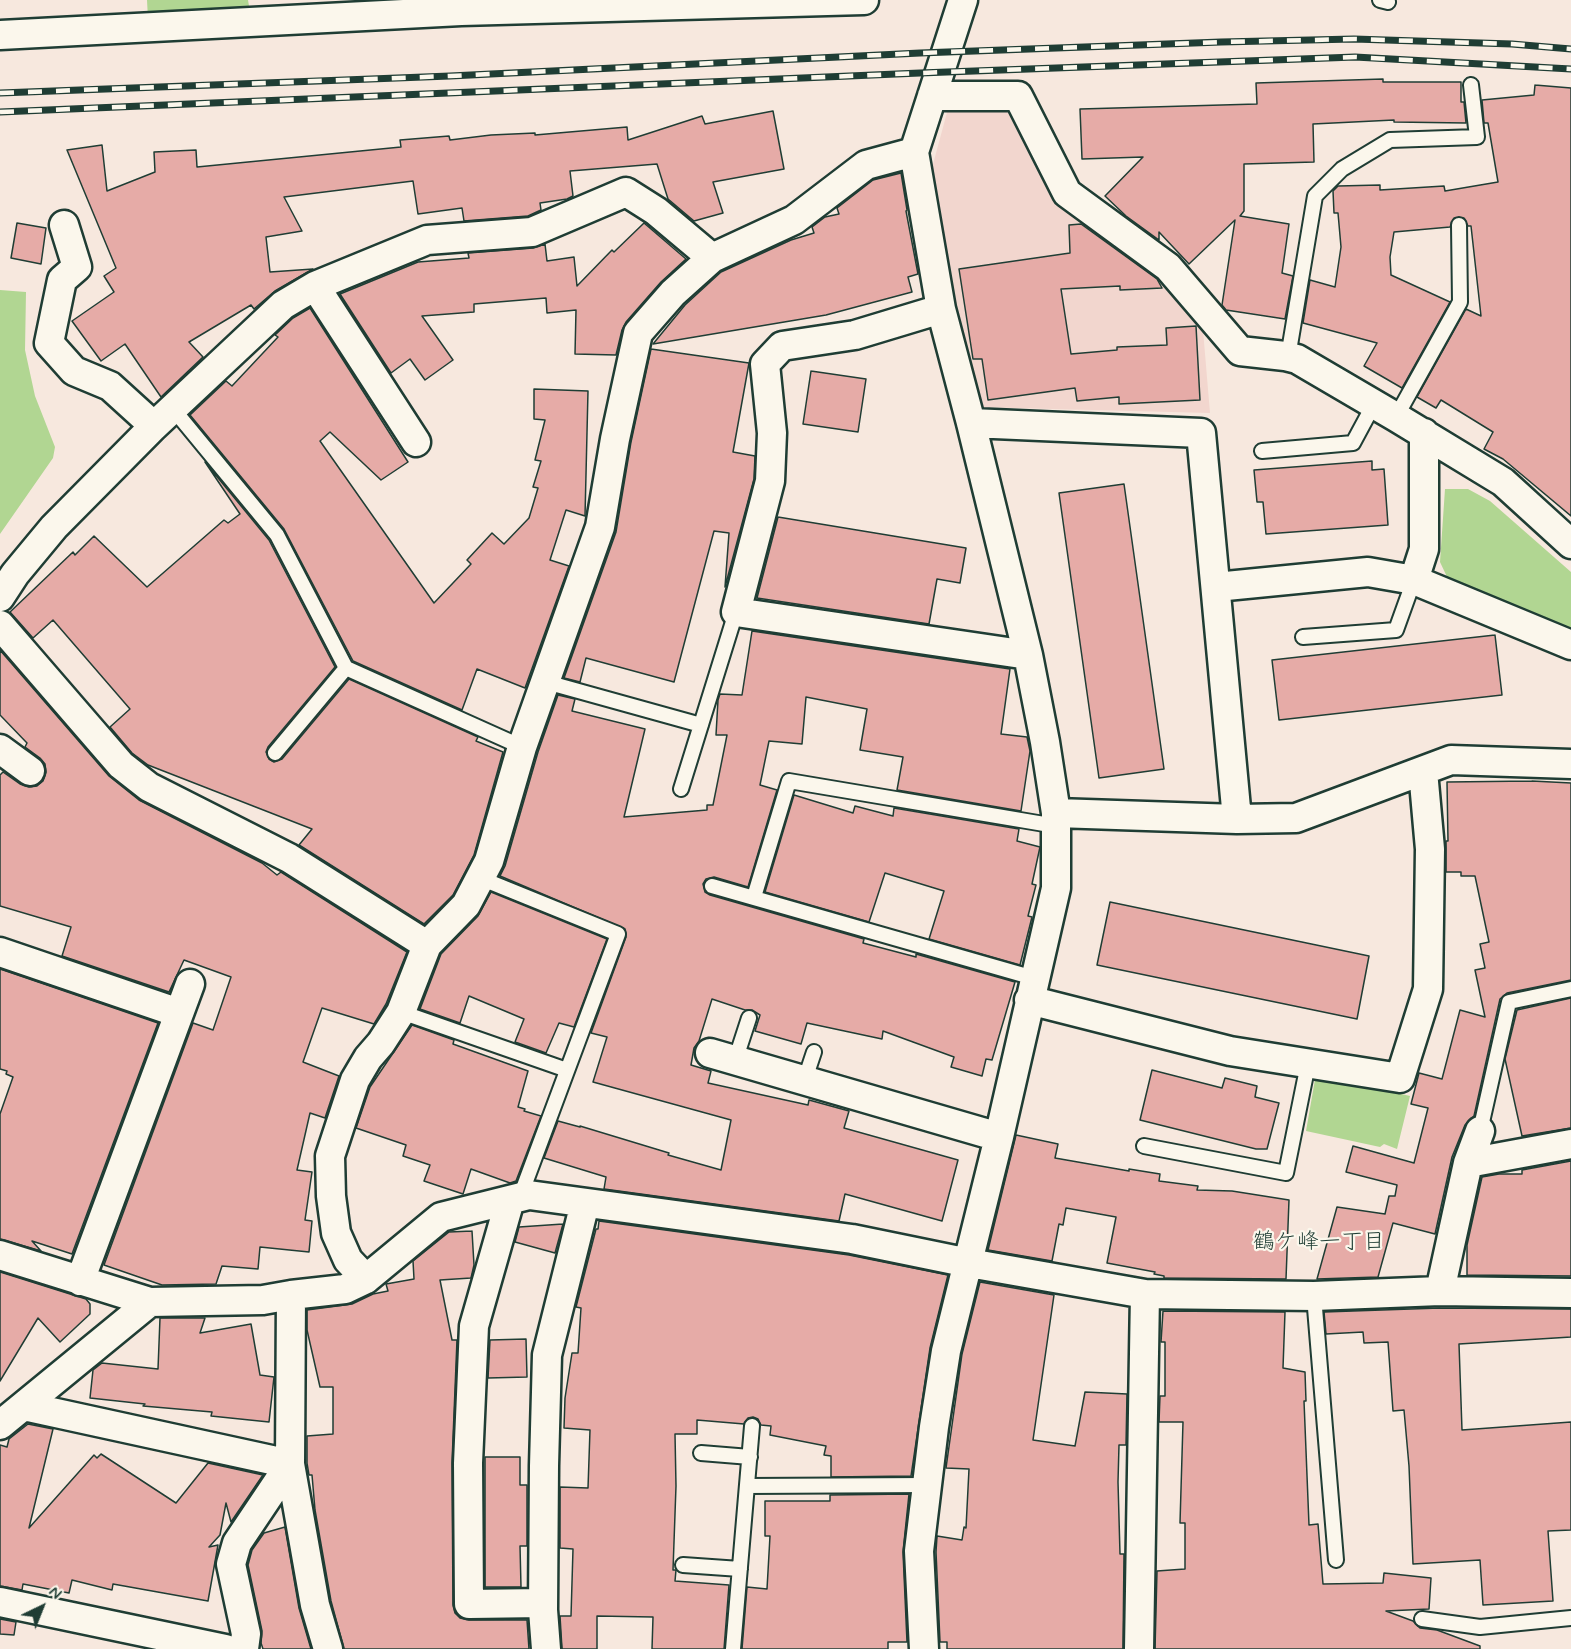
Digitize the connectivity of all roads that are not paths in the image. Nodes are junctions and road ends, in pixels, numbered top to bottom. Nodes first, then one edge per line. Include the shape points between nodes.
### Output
1 (864, 0) edge
2 (963, 0) edge
3 (461, 6) edge
4 (2, 35) edge
5 (1471, 85) dead end
6 (932, 96) junction
7 (914, 152) junction
8 (64, 225) dead end
9 (1459, 225) dead end
10 (712, 258) junction
11 (315, 286) junction
12 (941, 309) junction
13 (1288, 357) junction
14 (1385, 411) junction
15 (164, 418) junction
16 (971, 423) junction
17 (1424, 433) junction
18 (416, 442) dead end
19 (1262, 451) dead end
20 (1571, 544) edge
21 (1414, 580) junction
22 (1216, 587) junction
23 (0, 597) edge
24 (736, 612) junction
25 (0, 625) edge
26 (1303, 637) dead end
27 (1571, 645) edge
28 (1028, 655) junction
29 (346, 668) junction
30 (546, 682) junction
31 (700, 725) junction
32 (522, 747) junction
33 (0, 749) edge
34 (274, 753) dead end
35 (1571, 764) edge
36 (30, 771) dead end
37 (1423, 771) junction
38 (681, 789) dead end
39 (1056, 819) junction
40 (1238, 819) junction
41 (480, 878) junction
42 (712, 886) dead end
43 (754, 897) junction
44 (427, 945) junction
45 (0, 952) edge
46 (190, 984) dead end
47 (1032, 989) junction
48 (1571, 989) edge
49 (401, 1012) junction
50 (178, 1013) junction
51 (749, 1018) dead end
52 (814, 1052) dead end
53 (722, 1057) joint
54 (1308, 1064) junction
55 (567, 1070) junction
56 (804, 1082) junction
57 (1480, 1131) joint
58 (999, 1137) junction
59 (1571, 1144) edge
60 (1144, 1146) dead end
61 (1468, 1163) junction
62 (515, 1199) junction
63 (585, 1203) junction
64 (0, 1255) edge
65 (969, 1263) junction
66 (366, 1279) junction
67 (80, 1281) junction
68 (1440, 1291) junction
69 (1571, 1293) edge
70 (1145, 1294) junction
71 (291, 1295) junction
72 (1314, 1296) junction
73 (150, 1302) junction
74 (24, 1406) junction
75 (0, 1425) edge
76 (752, 1426) dead end
77 (701, 1453) dead end
78 (750, 1457) junction
79 (290, 1464) junction
80 (927, 1485) junction
81 (747, 1486) junction
82 (1336, 1560) dead end
83 (683, 1565) dead end
84 (740, 1569) junction
85 (0, 1602) edge
86 (543, 1603) junction
87 (1571, 1618) edge
88 (1422, 1619) dead end
89 (225, 1649) edge
90 (244, 1649) edge
91 (327, 1649) edge
92 (546, 1649) edge
93 (733, 1649) edge
94 (924, 1649) edge
95 (1138, 1649) edge

1 - 3 street
2 - 6 street
3 - 4 street
5 - 13 lane via 1477,137 1390,140 1342,169 1314,196
6 - 7 street
6 - 13 street via 1018,96 1067,193 1168,267 1240,351
7 - 10 street via 866,165 794,220
7 - 12 street
8 - 15 street via 77,267 62,280 49,343 74,371 110,386
9 - 14 lane via 1460,302
10 - 11 street via 656,211 626,192 532,232 427,240
10 - 30 street via 673,293 638,333 600,527
11 - 15 street via 283,305
11 - 18 street
12 - 16 street
12 - 24 street via 855,335 782,346 765,363 772,433 770,481
13 - 14 street
14 - 17 street
14 - 19 lane via 1353,443
15 - 23 street via 54,527
15 - 29 lane via 277,535
16 - 22 street via 1201,433
16 - 28 street
17 - 20 street via 1503,482
17 - 21 street via 1424,549
21 - 22 street via 1368,572
21 - 26 lane via 1396,630
21 - 27 street
22 - 40 street
24 - 28 street
24 - 31 lane
25 - 44 street via 121,765 150,787 289,858
28 - 39 street
29 - 32 lane
29 - 34 lane
30 - 31 lane
30 - 32 street
31 - 38 lane
32 - 41 street via 489,861
33 - 36 street
35 - 37 street via 1451,760
37 - 40 street via 1296,818
37 - 54 street via 1430,849 1428,989 1400,1078
39 - 40 street
39 - 43 lane via 789,781
39 - 47 street via 1056,888
41 - 44 street via 466,905
41 - 55 lane via 618,934
42 - 43 lane
43 - 47 lane
44 - 49 street
45 - 50 street
46 - 50 street
47 - 54 street via 1230,1052
47 - 58 street
48 - 57 lane via 1509,1002
49 - 55 lane
49 - 66 street via 355,1080 330,1156 336,1233 348,1260
50 - 67 street
51 - 53 lane
52 - 56 lane
53 - 56 street
54 - 60 lane via 1286,1173
55 - 62 lane
56 - 58 street
57 - 61 street
58 - 65 street
59 - 61 street
61 - 68 street
62 - 63 street via 529,1195
62 - 66 street via 441,1217
62 - 86 street via 474,1326 468,1463 469,1604
63 - 65 street via 852,1239
63 - 86 street via 547,1355
64 - 67 street
65 - 70 street
65 - 80 street via 946,1351
66 - 71 street via 345,1289
67 - 73 street
68 - 69 street
68 - 72 street
70 - 72 street
70 - 95 street
71 - 73 street via 263,1300
71 - 79 street
72 - 82 lane
73 - 74 street
74 - 75 street
74 - 79 street
76 - 78 lane
77 - 78 lane
78 - 81 lane
79 - 90 street via 237,1543 231,1564 246,1634
79 - 91 street via 315,1605
80 - 81 lane
80 - 94 street via 920,1551
81 - 84 lane
83 - 84 lane
84 - 93 lane
85 - 89 street
86 - 92 street
87 - 88 lane via 1480,1627

